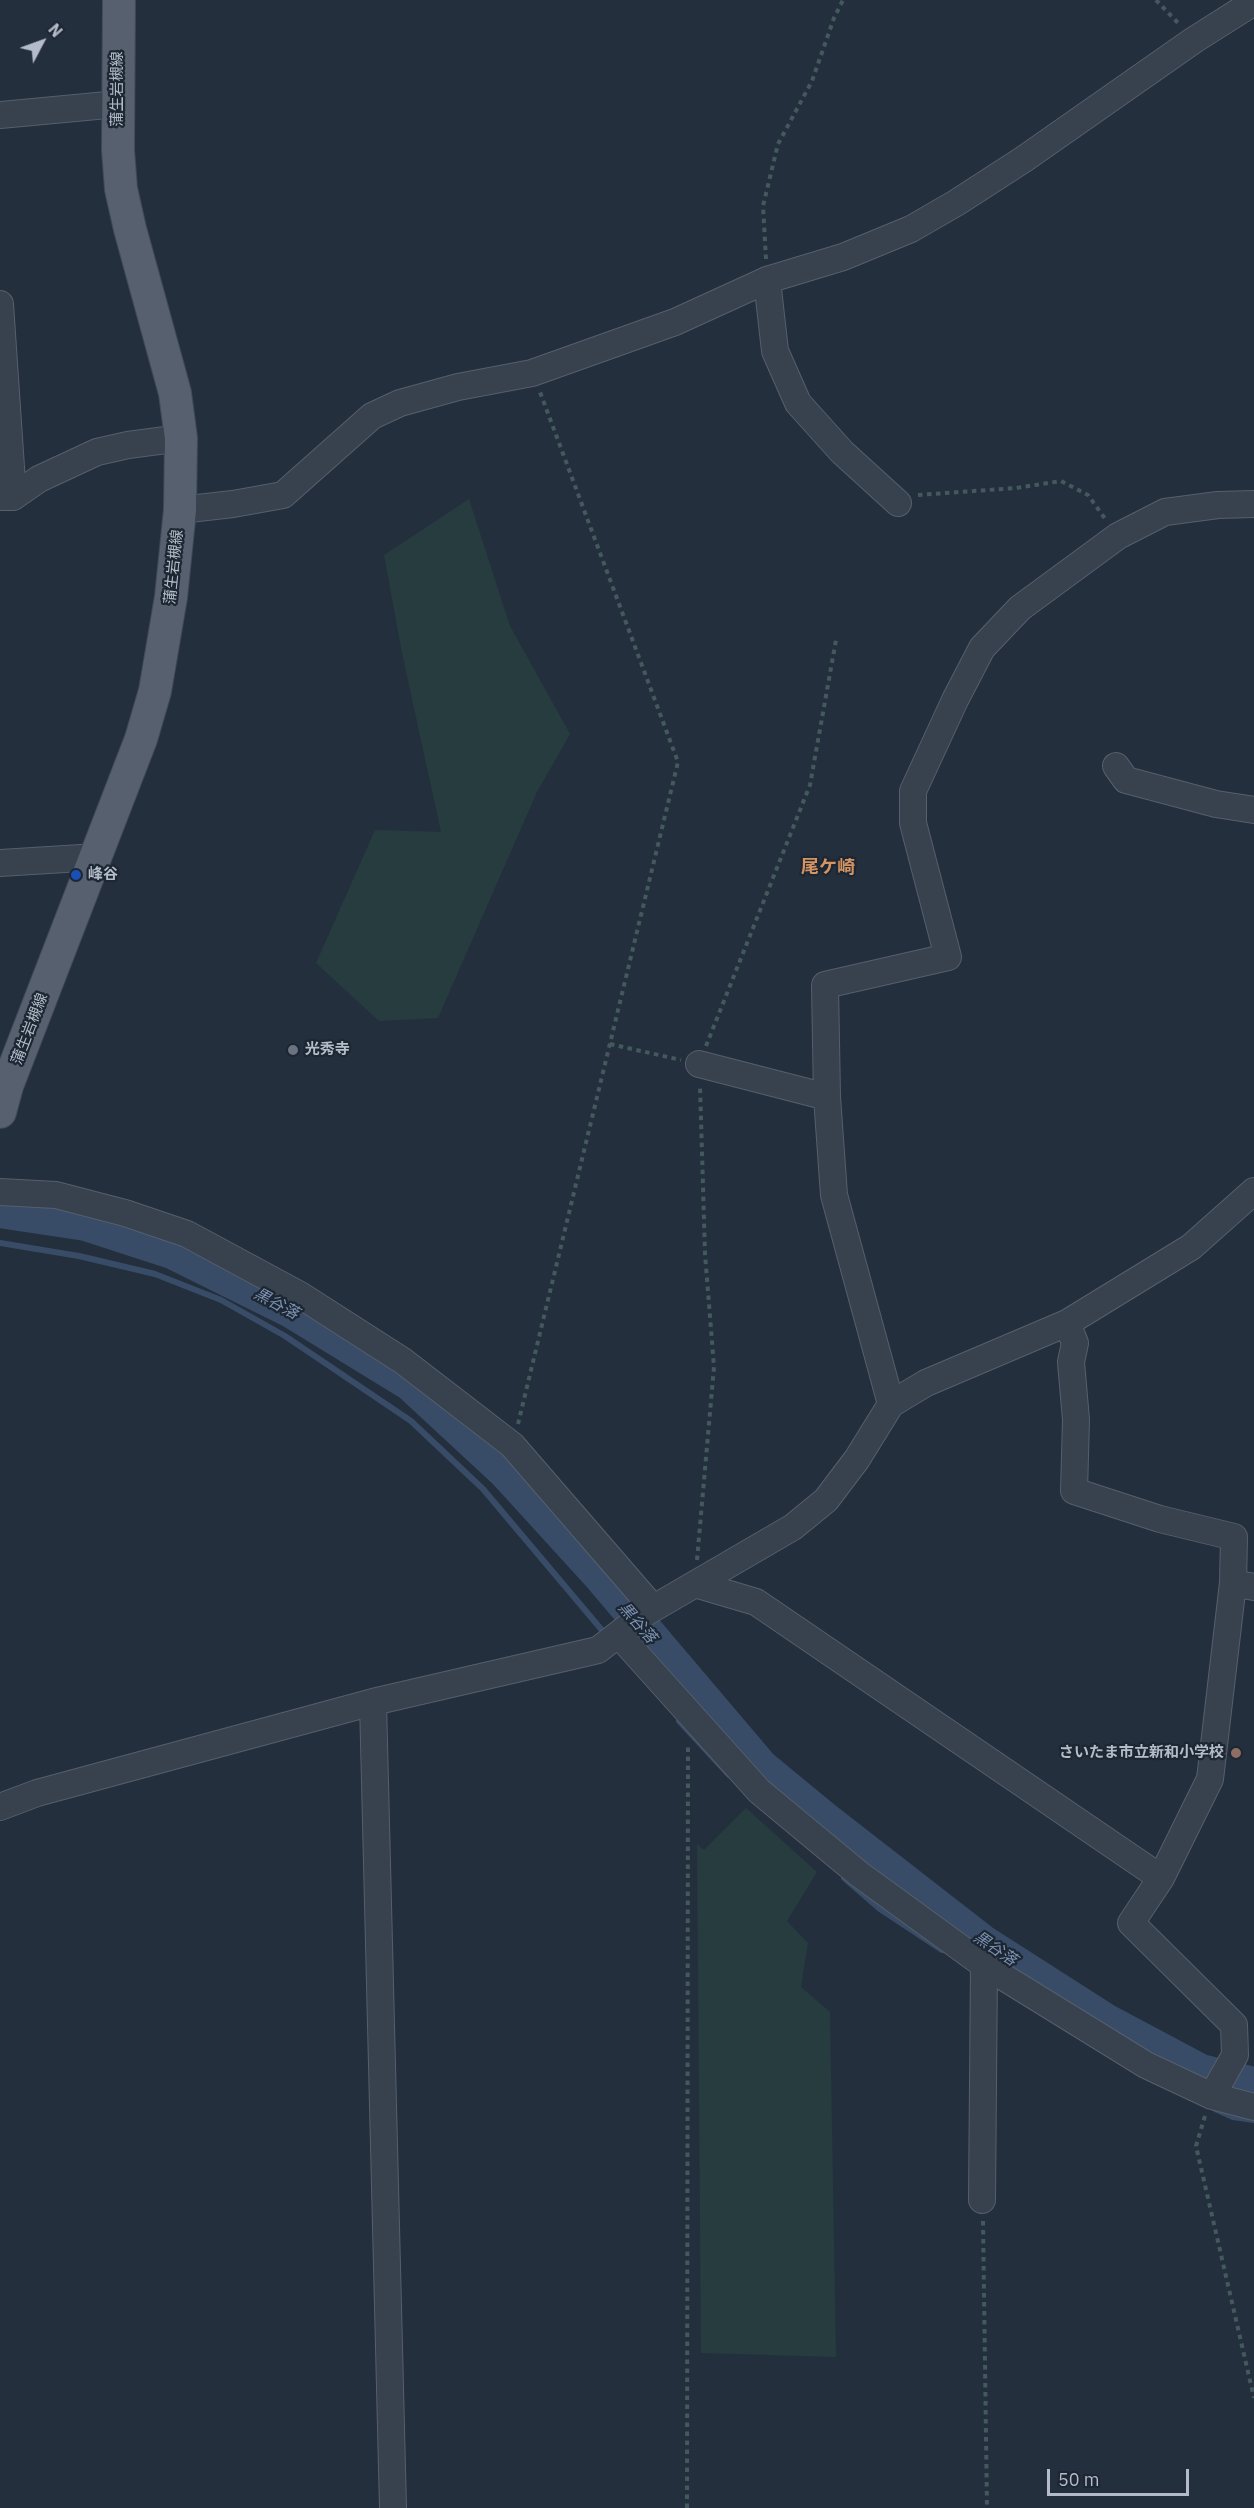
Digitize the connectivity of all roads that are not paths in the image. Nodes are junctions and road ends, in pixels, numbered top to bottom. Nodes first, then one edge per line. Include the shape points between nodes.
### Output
1 (119, 0) edge
2 (1254, 2) edge
3 (118, 104) junction
4 (0, 115) edge
5 (767, 280) junction
6 (0, 304) edge
7 (181, 438) junction
8 (7, 497) edge
9 (898, 503) road end
10 (1254, 504) edge
11 (180, 510) junction
12 (1116, 766) dead end
13 (1254, 810) edge
14 (98, 857) junction
15 (0, 863) edge
16 (699, 1064) road end
17 (827, 1097) junction
18 (0, 1112) edge
19 (1254, 1191) edge
20 (0, 1192) edge
21 (1067, 1323) junction
22 (891, 1404) junction
23 (695, 1584) junction
24 (1243, 1585) edge
25 (637, 1621) junction
26 (373, 1702) junction
27 (0, 1807) edge
28 (1161, 1878) junction
29 (984, 1965) junction
30 (1212, 2096) junction
31 (1254, 2107) edge
32 (982, 2200) road end
33 (393, 2508) edge

1 - 3 main road, 蒲生岩槻線
2 - 5 street via 1024,159 911,229 843,257
3 - 4 street
3 - 7 main road, 蒲生岩槻線 via 121,189 175,393
5 - 9 street via 775,351 798,403 842,452
5 - 11 street via 675,322 532,373 400,403 372,416 283,495
6 - 8 street
7 - 8 street via 97,452
7 - 11 main road, 蒲生岩槻線
10 - 17 street via 1218,504 1165,512 1118,536 1020,608 982,648 913,791 912,823 948,957 825,986
11 - 14 main road, 蒲生岩槻線 via 155,691
12 - 13 street via 1126,780
14 - 15 street
14 - 18 main road, 蒲生岩槻線
16 - 17 street
17 - 22 street via 834,1195
19 - 21 street via 1191,1247
20 - 25 street via 57,1195 187,1234 300,1295 403,1361 513,1445
21 - 22 street via 926,1383
21 - 24 street via 1075,1343 1071,1362 1076,1420 1074,1491 1160,1519 1234,1537
22 - 23 street via 826,1500 793,1527
23 - 25 street
23 - 28 street via 756,1602
24 - 28 street via 1210,1779
25 - 26 street via 598,1650
25 - 29 street via 688,1711 759,1791 860,1874
26 - 27 street via 38,1793
26 - 33 street
28 - 30 street via 1131,1923 1234,2025 1235,2055
29 - 30 street via 1146,2065
29 - 32 street
30 - 31 street

